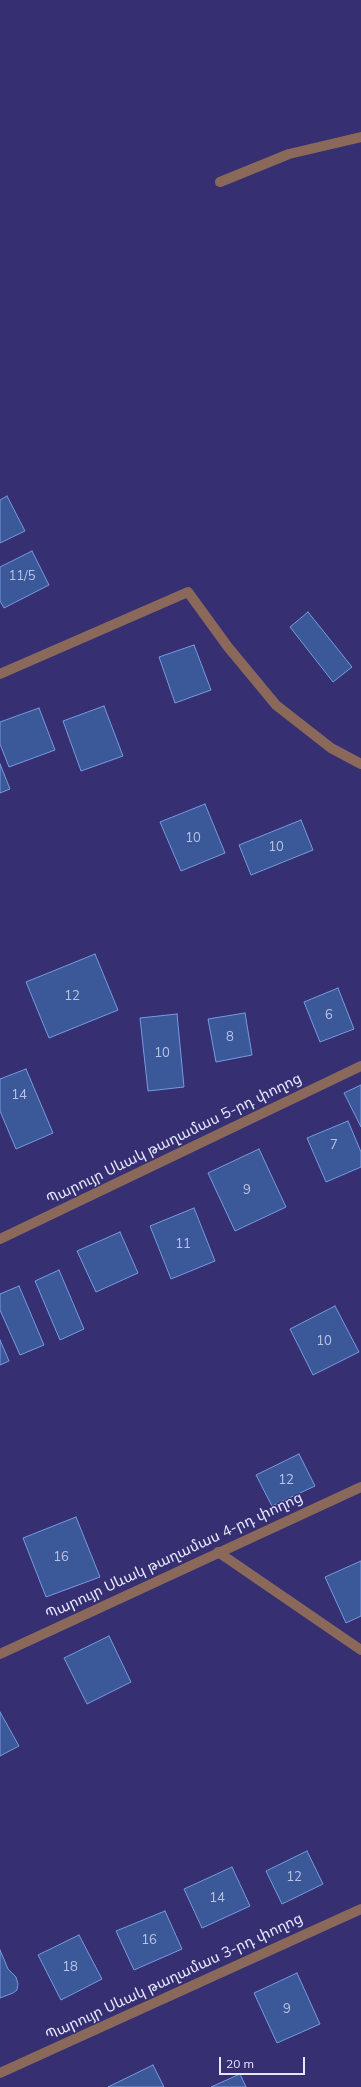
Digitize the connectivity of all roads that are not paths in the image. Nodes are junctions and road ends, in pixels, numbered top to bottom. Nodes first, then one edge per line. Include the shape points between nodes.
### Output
1 (361, 137) edge
2 (220, 182) dead end
3 (0, 674) edge
4 (361, 764) edge
5 (361, 1066) edge
6 (0, 1239) edge
7 (361, 1486) edge
8 (218, 1552) junction
9 (361, 1650) edge
10 (0, 1654) edge
11 (361, 1909) edge
12 (0, 2073) edge

1 - 2 street via 289,154
3 - 4 street via 188,592 228,647 276,705 331,748
5 - 6 street, Պարույր Սևակ թաղամաս 5-րդ փողոց
7 - 8 street, Պարույր Սևակ թաղամաս 4-րդ փողոց
8 - 9 street
8 - 10 street, Պարույր Սևակ թաղամաս 4-րդ փողոց
11 - 12 street, Պարույր Սևակ թաղամաս 3-րդ փողոց

